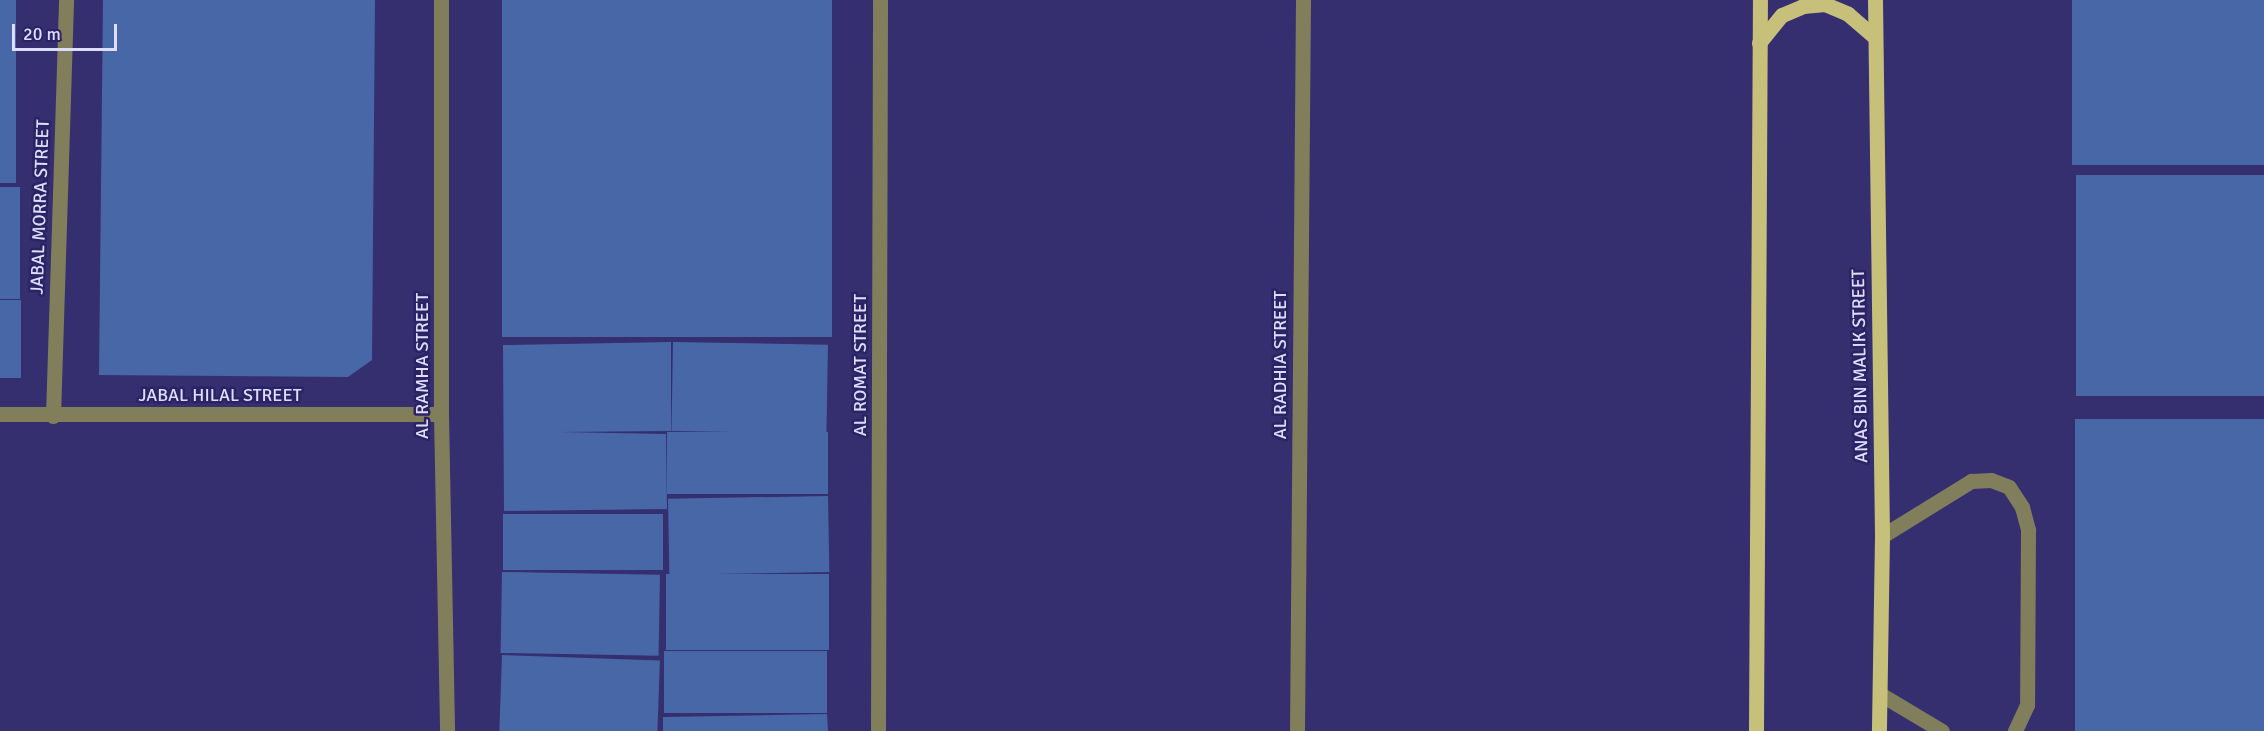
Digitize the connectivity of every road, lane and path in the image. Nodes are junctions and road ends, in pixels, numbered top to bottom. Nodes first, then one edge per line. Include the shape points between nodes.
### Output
1 (66, 0) edge
2 (441, 0) edge
3 (880, 0) edge
4 (1303, 0) edge
5 (1760, 0) edge
6 (1875, 0) edge
7 (1874, 37) junction
8 (1759, 43) junction
9 (0, 414) edge
10 (441, 414) junction
11 (52, 416) junction
12 (1882, 536) junction
13 (1880, 694) junction
14 (447, 731) edge
15 (878, 731) edge
16 (1297, 731) edge
17 (1756, 731) edge
18 (1879, 731) edge
19 (1942, 731) edge
20 (2015, 731) edge

1 - 11 street, JABAL MORRA STREET
2 - 10 street, AL RAMHA STREET
3 - 15 street, AL ROMAT STREET
4 - 16 street, AL RADHIA STREET
5 - 8 main road
6 - 7 main road, ANAS BIN MALIK STREET
7 - 8 main road via 1848,14 1825,4 1803,6 1782,15
7 - 12 main road, ANAS BIN MALIK STREET
8 - 17 main road
9 - 11 street, JABAL HILAL STREET
10 - 11 street, JABAL HILAL STREET
10 - 14 street, AL RAMHA STREET
12 - 13 main road, ANAS BIN MALIK STREET
12 - 20 street via 1971,481 1991,480 2009,487 2022,507 2028,530 2027,705
13 - 18 main road, ANAS BIN MALIK STREET
13 - 19 street

